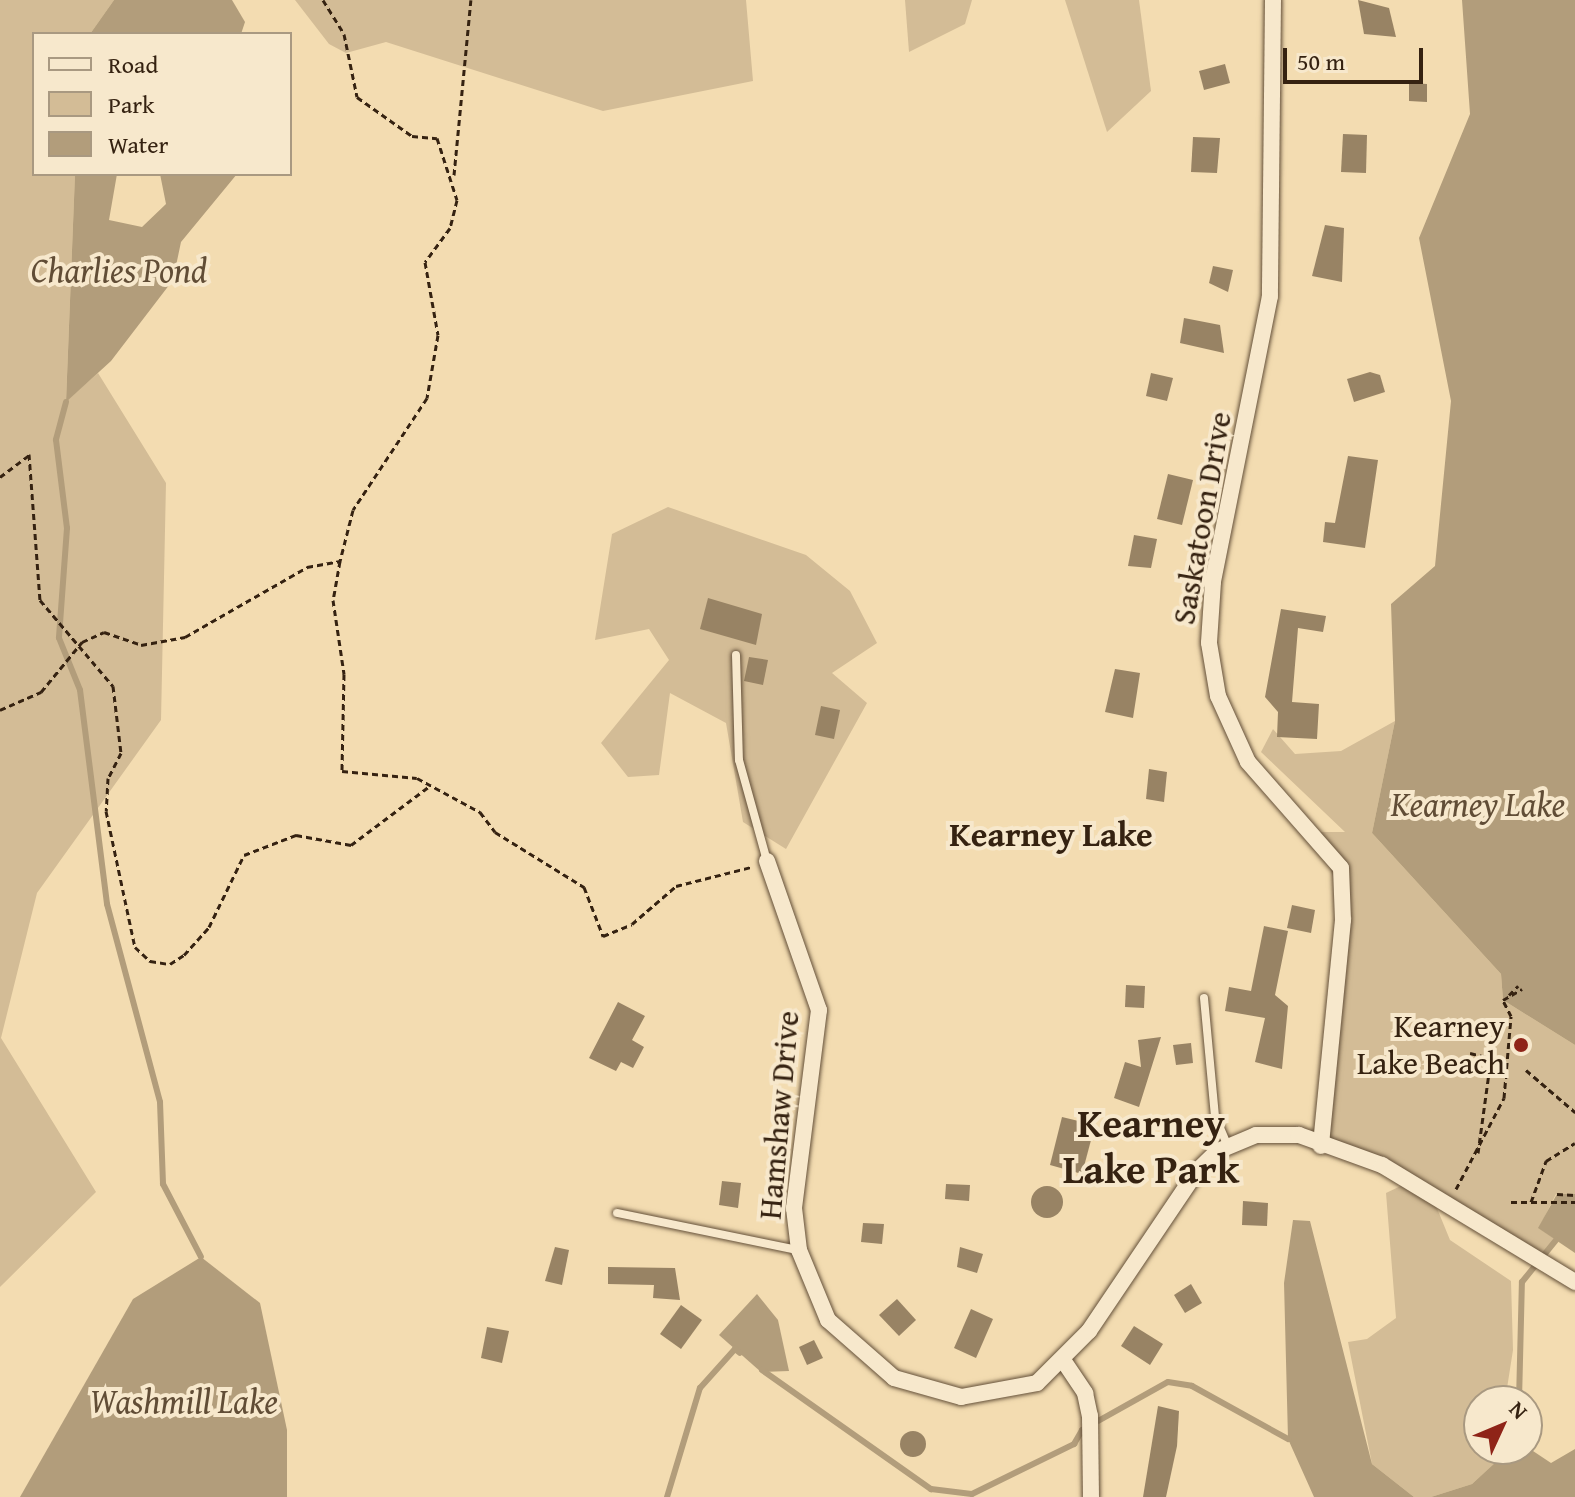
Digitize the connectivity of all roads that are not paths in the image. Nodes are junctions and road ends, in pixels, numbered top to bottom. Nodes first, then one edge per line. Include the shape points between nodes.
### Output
1 (1273, 0) edge
2 (736, 655) dead end
3 (767, 861) joint
4 (1204, 998) dead end
5 (1228, 1146) junction
6 (1321, 1146) junction
7 (617, 1213) dead end
8 (799, 1250) junction
9 (1575, 1282) edge
10 (1063, 1360) junction
11 (1091, 1497) edge

1 - 6 street, Saskatoon Drive via 1270,296 1213,582 1209,643 1218,696 1248,762 1317,832 1341,868 1343,920
2 - 3 lane, Hamshaw Drive via 739,760
3 - 8 street, Hamshaw Drive via 819,1010 794,1208
4 - 5 lane via 1215,1116
5 - 6 street, Hamshaw Drive via 1277,1133
5 - 10 street, Hamshaw Drive via 1197,1171
6 - 9 street, Hamshaw Drive via 1382,1165 1512,1242 1511,1248
7 - 8 lane
8 - 10 street, Hamshaw Drive via 828,1320 864,1359 909,1386 996,1396 1037,1383
10 - 11 street via 1085,1393 1091,1424

